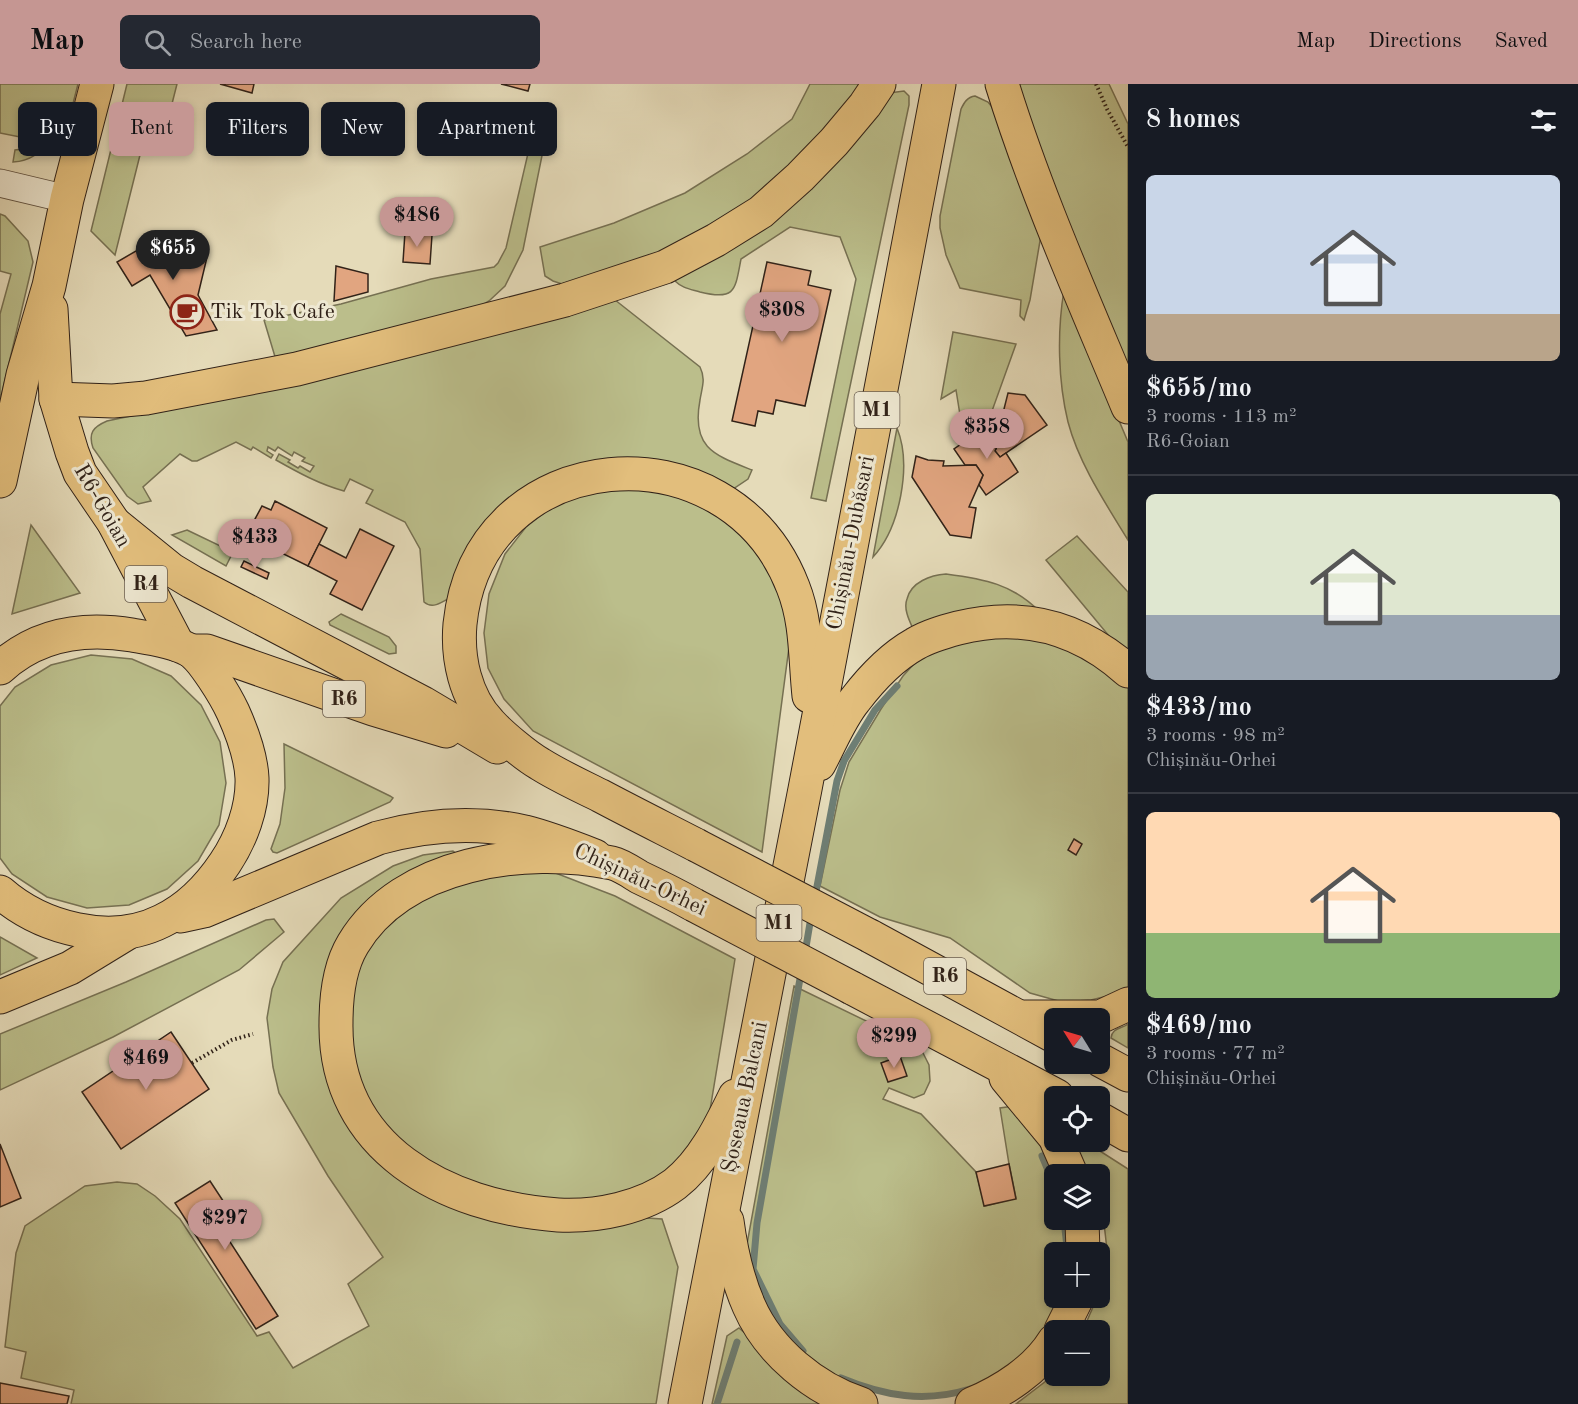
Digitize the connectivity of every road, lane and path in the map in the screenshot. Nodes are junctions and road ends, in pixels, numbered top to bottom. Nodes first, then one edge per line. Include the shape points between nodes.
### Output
1 (97, 84) edge
2 (879, 84) edge
3 (939, 84) edge
4 (1002, 84) edge
5 (1096, 84) edge
6 (1128, 147) edge
7 (0, 183) edge
8 (67, 199) junction
9 (49, 286) junction
10 (56, 399) junction
11 (1128, 407) edge
12 (0, 481) edge
13 (114, 523) junction
14 (269, 622) junction
15 (192, 649) junction
16 (0, 668) edge
17 (1128, 671) edge
18 (814, 736) junction
19 (497, 747) junction
20 (538, 764) junction
21 (805, 789) junction
22 (615, 864) junction
23 (0, 892) edge
24 (162, 921) junction
25 (129, 932) junction
26 (0, 997) edge
27 (1128, 1004) edge
28 (1020, 1017) junction
29 (1044, 1030) edge
30 (253, 1034) dead end
31 (754, 1056) junction
32 (192, 1063) dead end
33 (993, 1063) junction
34 (1110, 1066) edge
35 (1128, 1076) edge
36 (1044, 1089) edge
37 (1044, 1124) edge
38 (1110, 1125) edge
39 (1128, 1135) edge
40 (724, 1199) junction
41 (1044, 1352) edge
42 (685, 1404) edge
43 (861, 1404) edge
44 (972, 1404) edge

1 - 8 main road, R6-Goian / R4
2 - 10 main road via 834,142 761,212 665,267 564,300 297,369 146,398
3 - 18 main road, Chișinău-Dubăsari / M1
4 - 11 main road via 1052,223
5 - 6 path
7 - 8 street
8 - 9 main road, R6-Goian / R4
9 - 10 main road, R6-Goian / R4
9 - 12 main road, R6-Goian / R4 via 23,375
10 - 13 main road, R6-Goian / R4 via 80,473
13 - 14 main road via 172,570
13 - 15 main road, R6-Goian / R4
14 - 15 main road
14 - 19 main road via 423,703
15 - 16 main road, R6 via 109,631 84,631 58,635 31,646
15 - 19 main road, R6
15 - 24 main road, R6 via 228,700 240,728 252,777 250,798 239,837 216,876 198,896
17 - 21 main road via 1093,644 1036,624 998,621 935,634 893,660 852,703
18 - 20 main road via 802,618 794,587 773,546 753,522 726,501 693,484 662,476 605,474 569,483 519,510 492,537 466,588 459,637 466,682 489,722
18 - 21 main road, Chișinău-Dubăsari / M1
19 - 20 main road
20 - 28 main road, R6, bridge
21 - 31 main road, Șoseaua Balcani / M1
22 - 24 main road, Chișinău-Orhei / R6 via 524,832 433,826 378,838 204,910
22 - 31 main road via 543,857 479,862 424,882 377,915 353,944 343,965 336,1007 335,1043 356,1111 384,1145 413,1170 445,1188 524,1212 576,1216 633,1205 675,1184 708,1145
22 - 33 main road, Chișinău-Orhei / R6, bridge
23 - 25 main road, R6 via 32,915 56,924 80,930
24 - 25 main road, R6
25 - 26 main road, R6 via 70,968
27 - 28 main road via 1100,1017
28 - 29 main road, R6
30 - 32 path via 232,1040
31 - 40 main road, Șoseaua Balcani / M1
33 - 36 main road, Chișinău-Orhei / R6
33 - 37 main road
34 - 35 main road
38 - 39 main road
40 - 42 main road, Șoseaua Balcani / M1
40 - 43 main road via 733,1260 749,1308 761,1328 795,1366 842,1398
41 - 44 main road via 1016,1379

